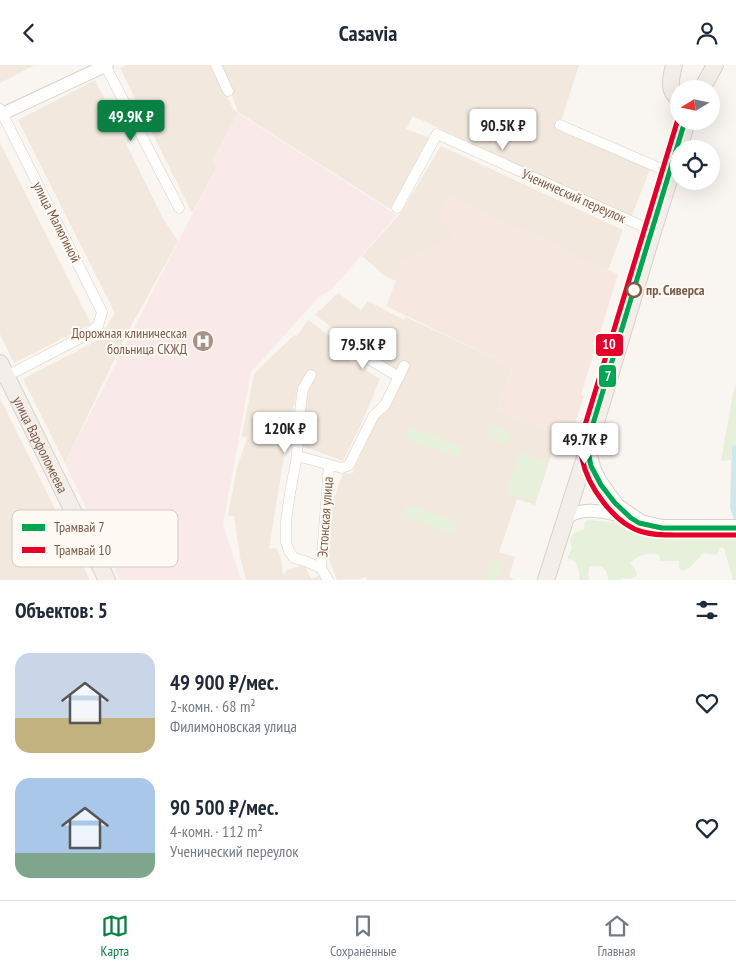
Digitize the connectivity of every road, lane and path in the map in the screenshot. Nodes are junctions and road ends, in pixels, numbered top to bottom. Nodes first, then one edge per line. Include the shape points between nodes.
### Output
1 (106, 65) edge
2 (216, 65) edge
3 (702, 65) edge
4 (715, 65) edge
5 (674, 66) edge
6 (670, 80) edge
7 (698, 80) edge
8 (707, 80) edge
9 (228, 91) dead end
10 (1, 113) edge
11 (560, 125) dead end
12 (670, 172) edge
13 (670, 179) edge
14 (179, 208) dead end
15 (397, 208) dead end
16 (653, 231) junction
17 (340, 342) dead end
18 (404, 366) dead end
19 (2, 373) edge
20 (311, 375) dead end
21 (399, 377) junction
22 (591, 438) junction
23 (298, 456) junction
24 (329, 465) junction
25 (600, 480) junction
26 (576, 483) junction
27 (71, 510) edge
28 (565, 519) junction
29 (641, 521) junction
30 (736, 526) edge
31 (100, 567) edge
32 (321, 568) junction
33 (107, 580) edge
34 (328, 580) edge
35 (546, 580) edge

1 - 10 street
1 - 14 street
2 - 9 street
3 - 7 main road
4 - 8 main road
5 - 6 main road
10 - 19 street, улица Малюгиной via 102,312 98,326 88,334
11 - 12 street
13 - 16 main road
15 - 16 street, Ученический переулок via 437,133
16 - 22 main road
17 - 21 street
18 - 21 street, Эстонская улица
19 - 27 main road, улица Варфоломеева
20 - 23 street via 303,389
21 - 24 street, Эстонская улица via 385,405 374,415 349,465 344,468
22 - 25 street via 591,456
22 - 26 main road
23 - 24 street, Эстонская улица
23 - 32 street via 286,521 286,542 294,558
24 - 32 street, Эстонская улица
25 - 26 street via 587,479
25 - 29 street via 618,505
26 - 28 main road
28 - 29 street via 585,511
28 - 35 main road
29 - 30 street via 662,526
31 - 33 main road, улица Варфоломеева
32 - 34 street

